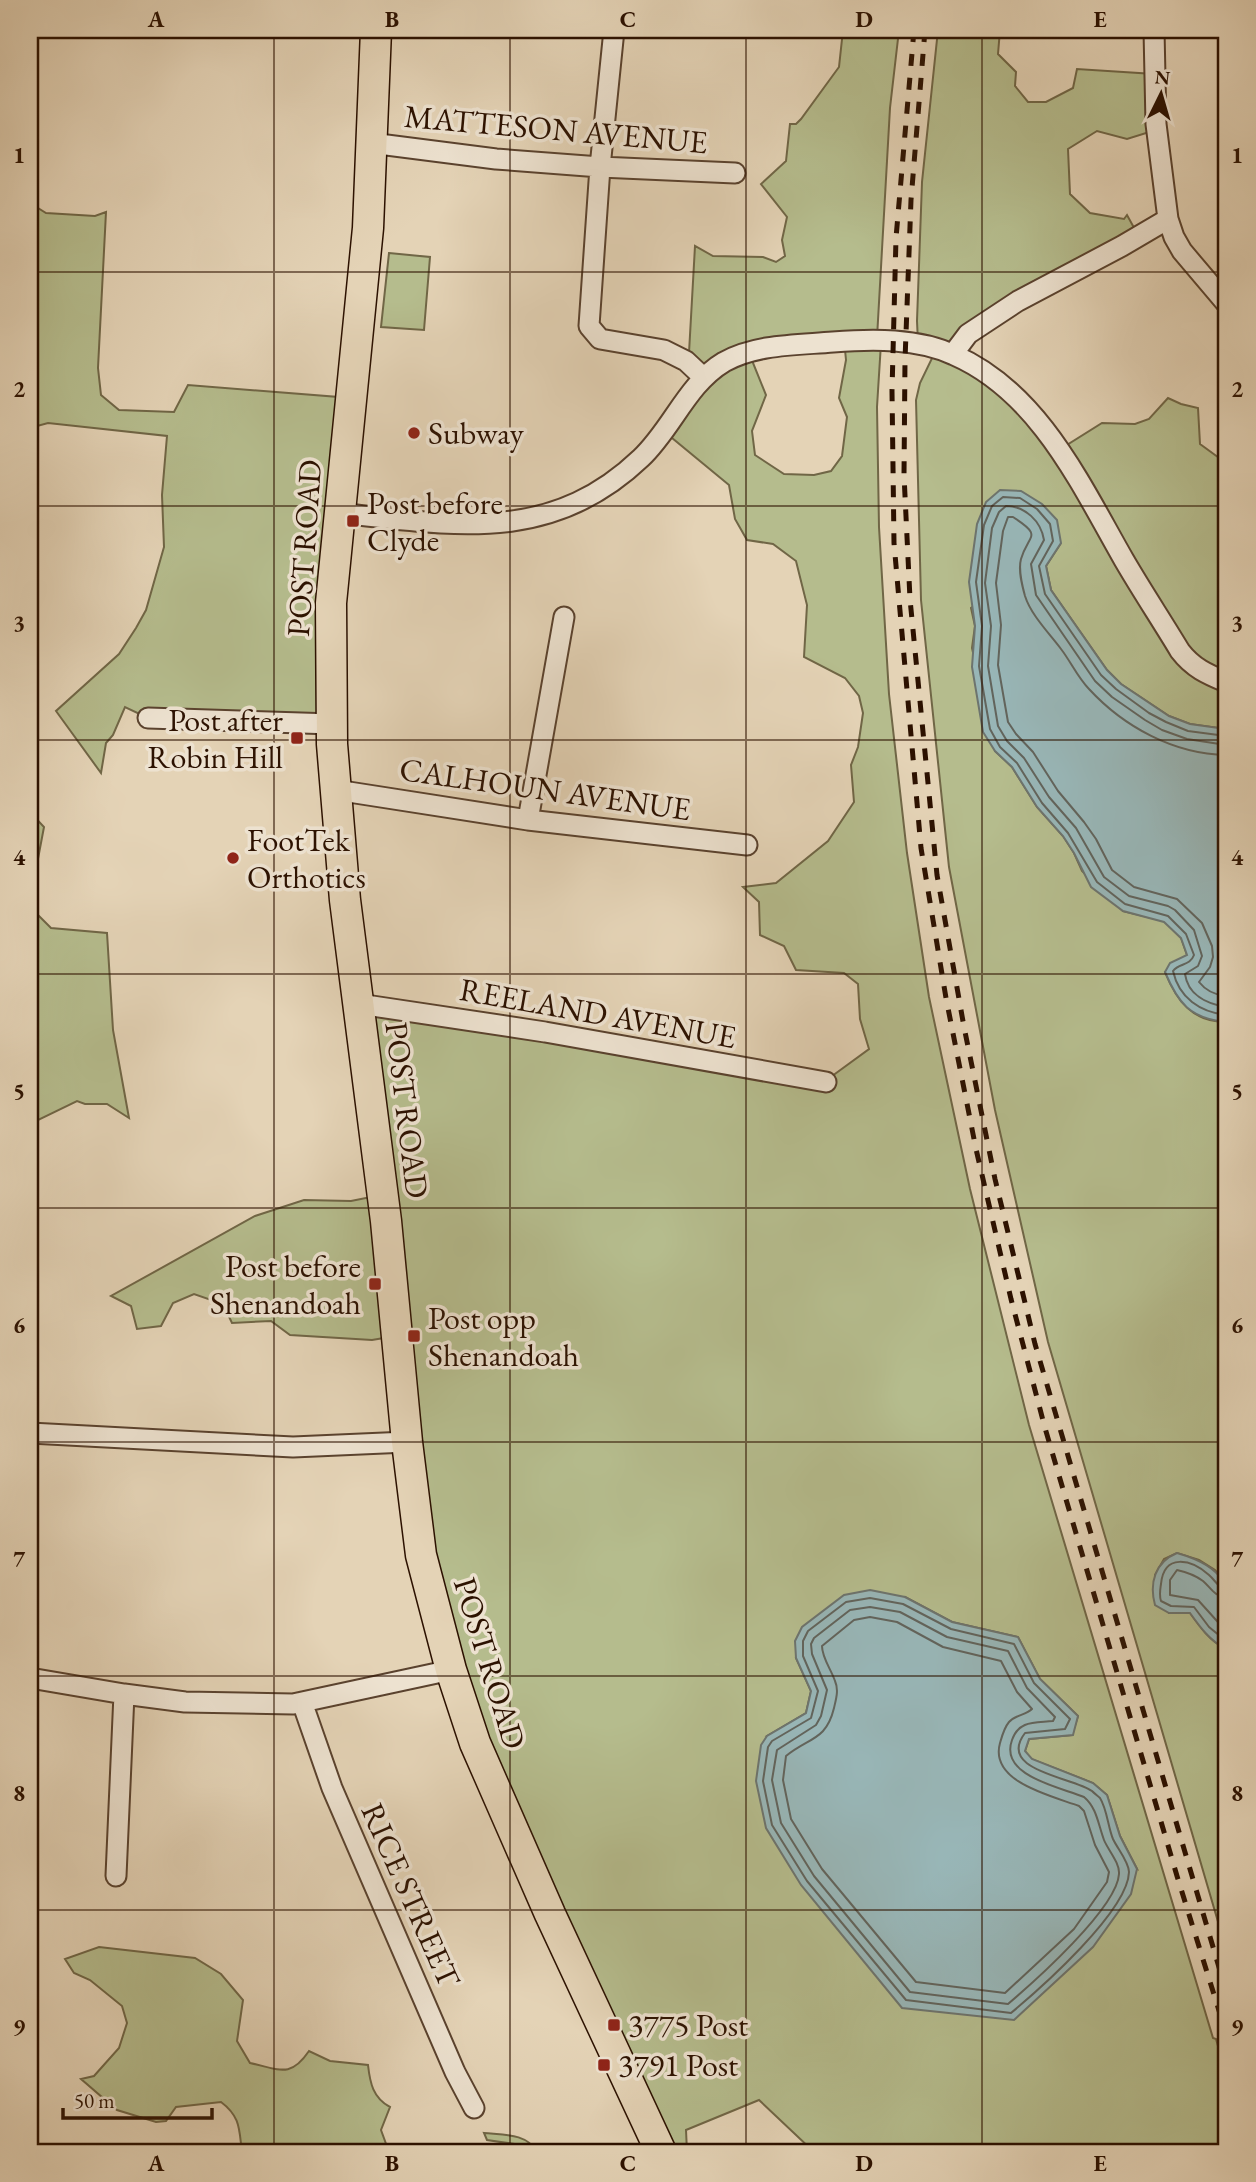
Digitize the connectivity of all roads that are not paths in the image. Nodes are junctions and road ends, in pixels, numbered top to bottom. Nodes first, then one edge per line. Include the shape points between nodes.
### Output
1 (376, 30) edge
2 (614, 30) edge
3 (1154, 30) edge
4 (372, 143) junction
5 (600, 167) junction
6 (735, 173) dead end
7 (1168, 219) junction
8 (1226, 303) edge
9 (953, 354) junction
10 (703, 377) junction
11 (339, 513) junction
12 (564, 617) dead end
13 (1226, 682) edge
14 (148, 718) dead end
15 (333, 724) junction
16 (336, 790) junction
17 (528, 820) junction
18 (747, 845) dead end
19 (359, 1004) junction
20 (826, 1082) dead end
21 (30, 1433) edge
22 (407, 1443) junction
23 (451, 1670) junction
24 (30, 1678) edge
25 (124, 1694) junction
26 (302, 1702) junction
27 (116, 1876) dead end
28 (474, 2108) dead end
29 (661, 2152) edge

1 - 4 main road, POST ROAD
2 - 5 street
3 - 7 street via 1156,124
4 - 5 street, MATTESON AVENUE
4 - 11 main road, POST ROAD via 368,228
5 - 6 street, MATTESON AVENUE
5 - 10 street via 589,326 600,339 664,350
7 - 8 street via 1182,251
7 - 9 street via 1018,301 968,334
9 - 10 street via 925,345 878,341 784,345 743,354
9 - 13 street via 989,374 1047,433 1180,651 1201,672
10 - 11 street via 641,458 562,509 496,524
11 - 15 main road, POST ROAD via 331,603
12 - 17 street
14 - 15 street
15 - 16 main road, POST ROAD
16 - 17 street, CALHOUN AVENUE
16 - 19 main road, POST ROAD
17 - 18 street, CALHOUN AVENUE
19 - 20 street, REELAND AVENUE
19 - 22 main road, POST ROAD
21 - 22 street via 293,1447
22 - 23 main road, POST ROAD via 421,1555
23 - 26 street
23 - 29 main road, POST ROAD via 480,1755
24 - 25 street
25 - 26 street via 185,1702
25 - 27 street
26 - 28 street, RICE STREET via 332,1788

